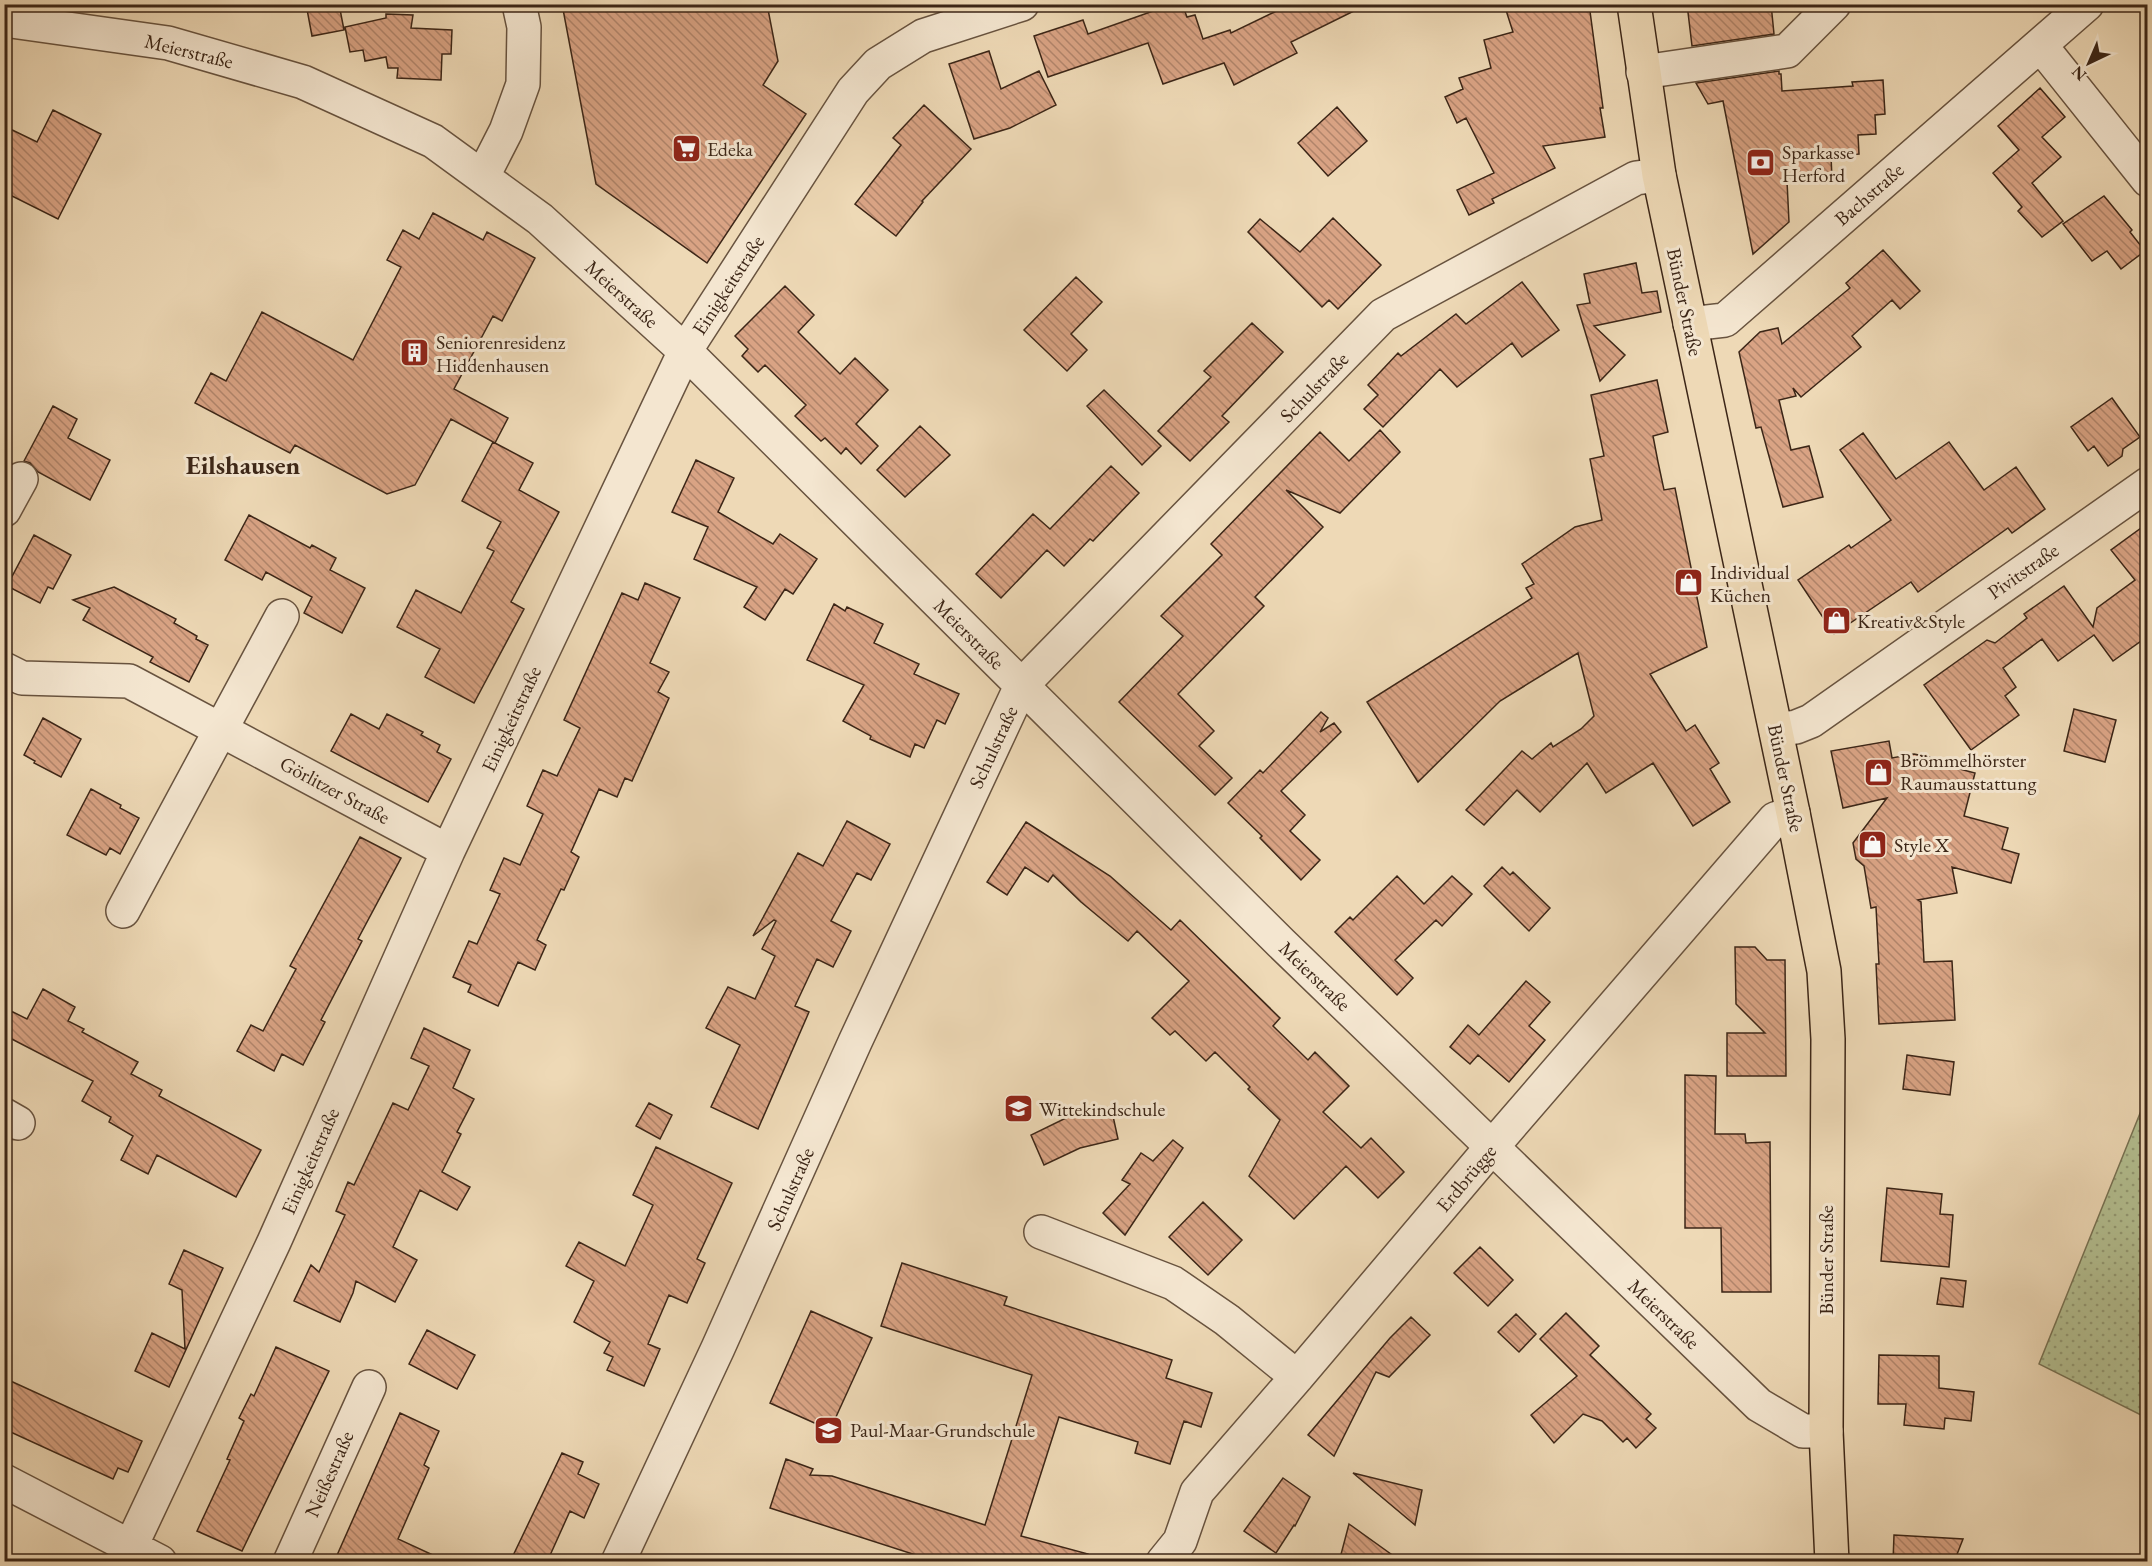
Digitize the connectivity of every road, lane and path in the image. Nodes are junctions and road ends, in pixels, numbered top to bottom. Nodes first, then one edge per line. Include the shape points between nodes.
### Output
1 (519, 4) edge
2 (1022, 4) edge
3 (1634, 4) edge
4 (1834, 4) edge
5 (2087, 4) edge
6 (4, 20) edge
7 (2040, 46) junction
8 (1643, 72) junction
9 (1659, 175) junction
10 (483, 176) junction
11 (2148, 180) edge
12 (1690, 324) junction
13 (685, 351) junction
14 (21, 479) dead end
15 (2148, 484) edge
16 (4, 510) edge
17 (282, 616) dead end
18 (4, 669) edge
19 (1021, 686) junction
20 (221, 730) junction
21 (1776, 730) junction
22 (1793, 813) junction
23 (448, 851) junction
24 (123, 911) dead end
25 (1491, 1148) junction
26 (1041, 1232) dead end
27 (1297, 1377) junction
28 (369, 1387) dead end
29 (1826, 1431) junction
30 (4, 1481) edge
31 (132, 1546) junction
32 (1181, 1555) edge
33 (160, 1562) edge
34 (290, 1562) edge
35 (618, 1562) edge
36 (1832, 1562) edge

1 - 10 street via 524,27 523,84 506,131
2 - 13 street, Einigkeitstraße via 923,36 878,64 853,92
3 - 8 main road, Bünder Straße
4 - 8 street via 1787,51
5 - 7 street, Bachstraße
6 - 10 street, Meierstraße via 168,43 303,82 433,141
7 - 11 street
7 - 12 street, Bachstraße via 1725,320
8 - 9 main road, Bünder Straße
9 - 12 main road, Bünder Straße
9 - 19 street, Schulstraße via 1636,178 1383,315
10 - 13 street, Meierstraße via 540,219
12 - 21 main road, Bünder Straße
13 - 19 street, Meierstraße
13 - 23 street, Einigkeitstraße
14 - 16 street
15 - 21 street, Pivitstraße via 1811,721
17 - 20 street
18 - 20 street, Görlitzer Straße via 22,678 129,681
19 - 25 street, Meierstraße
19 - 35 street, Schulstraße
20 - 23 street, Görlitzer Straße
20 - 24 street
21 - 22 main road, Bünder Straße
22 - 25 street, Erdbrügge via 1774,819
22 - 29 main road, Bünder Straße via 1824,971 1828,1039
23 - 31 street, Einigkeitstraße via 274,1242
25 - 27 street, Erdbrügge
25 - 29 street, Meierstraße via 1759,1405 1803,1431
26 - 27 street via 1173,1283 1227,1320
27 - 32 street, Erdbrügge via 1197,1492
28 - 34 street, Neißestraße
29 - 36 main road, Bünder Straße
30 - 31 street
31 - 33 street

